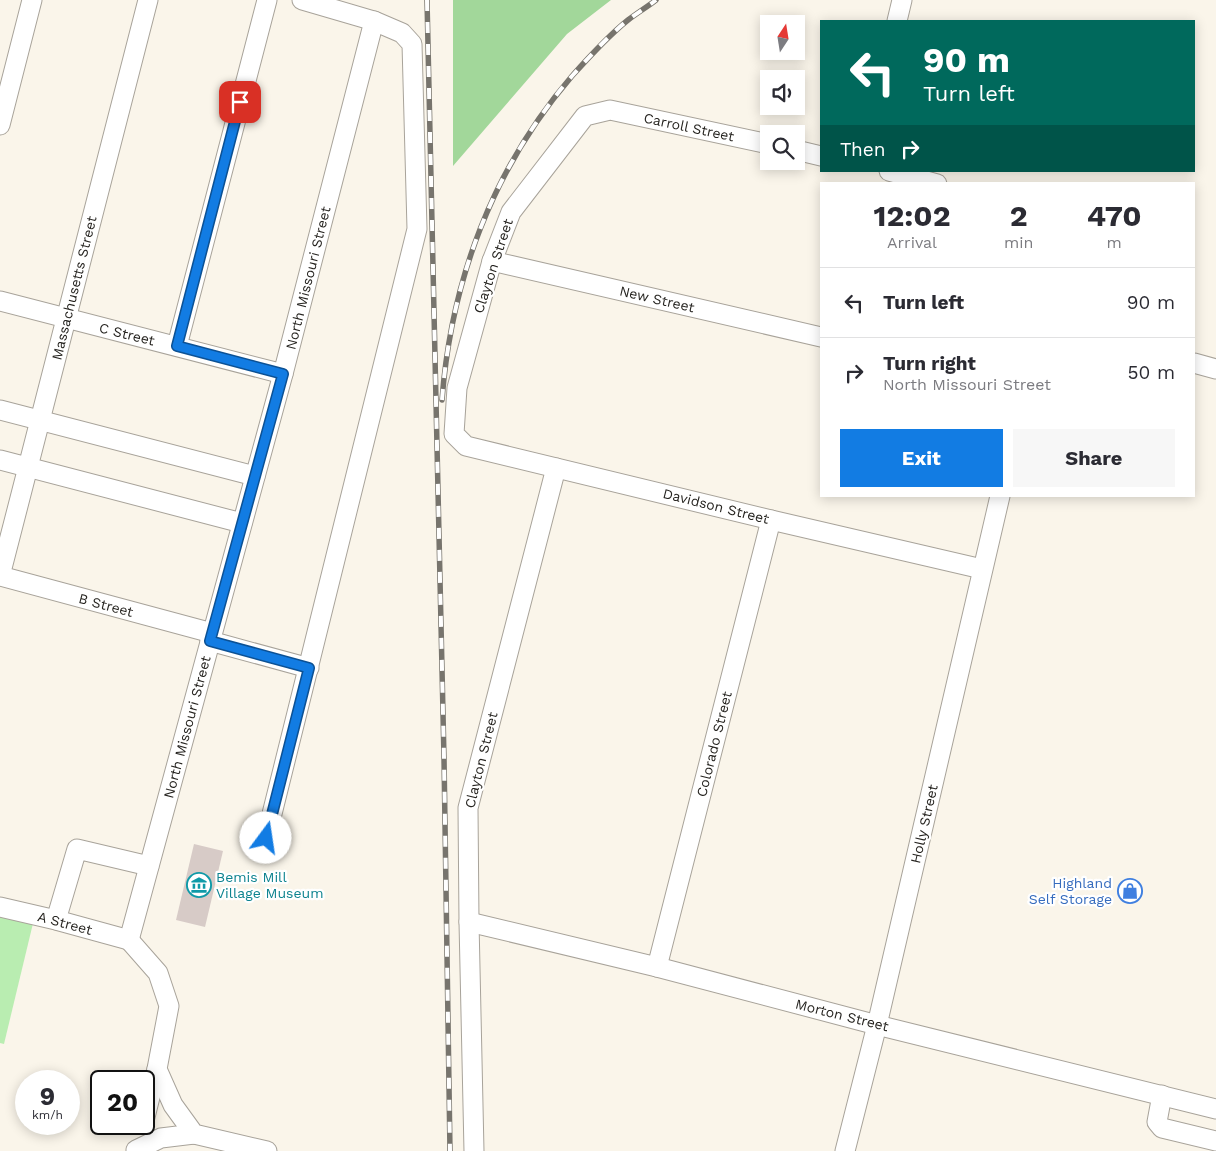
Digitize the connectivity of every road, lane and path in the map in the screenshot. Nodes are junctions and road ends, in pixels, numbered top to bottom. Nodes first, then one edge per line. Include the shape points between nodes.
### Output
1 (32, 0) edge
2 (148, 0) edge
3 (267, 0) edge
4 (302, 0) edge
5 (902, 0) edge
6 (897, 20) edge
7 (374, 21) junction
8 (610, 110) joint
9 (0, 125) edge
10 (760, 142) edge
11 (805, 152) edge
12 (820, 156) edge
13 (893, 172) edge
14 (930, 182) edge
15 (492, 261) junction
16 (0, 300) edge
17 (66, 318) junction
18 (820, 337) edge
19 (177, 346) junction
20 (1195, 363) edge
21 (1216, 369) edge
22 (283, 374) junction
23 (0, 410) edge
24 (40, 420) junction
25 (454, 434) joint
26 (0, 460) edge
27 (28, 467) junction
28 (556, 468) junction
29 (255, 476) junction
30 (1000, 497) edge
31 (772, 520) junction
32 (242, 523) junction
33 (982, 569) junction
34 (0, 576) edge
35 (211, 637) junction
36 (309, 668) junction
37 (266, 838) dead end
38 (149, 866) junction
39 (0, 907) edge
40 (56, 920) junction
41 (469, 922) junction
42 (129, 940) junction
43 (657, 967) junction
44 (877, 1024) junction
45 (157, 1069) junction
46 (155, 1077) edge
47 (1162, 1096) junction
48 (1216, 1109) edge
49 (194, 1134) junction
50 (140, 1135) edge
51 (1216, 1141) edge
52 (136, 1150) edge
53 (267, 1151) edge
54 (474, 1151) edge
55 (845, 1151) edge

1 - 9 street
2 - 17 street, Massachusetts Street
3 - 19 street
4 - 7 street
5 - 6 street
7 - 22 street, North Missouri Street
7 - 36 street via 402,33 412,44 417,229
8 - 10 street, Carroll Street
8 - 15 street, Clayton Street via 585,116 511,212
11 - 12 street
13 - 14 street
15 - 18 street, New Street
15 - 25 street, Clayton Street via 457,388
16 - 17 street, C Street
17 - 19 street, C Street
17 - 24 street, Massachusetts Street
19 - 22 street, C Street
20 - 21 street
22 - 29 street, North Missouri Street
23 - 24 street
24 - 27 street, Massachusetts Street
24 - 29 street
25 - 28 street, Davidson Street via 466,446
26 - 27 street
27 - 32 street
27 - 34 street, Massachusetts Street
28 - 31 street, Davidson Street
28 - 41 street, Clayton Street via 468,808
29 - 32 street, North Missouri Street
30 - 33 street, Holly Street
31 - 33 street, Davidson Street
31 - 43 street, Colorado Street
32 - 35 street, North Missouri Street
33 - 44 street, Holly Street
34 - 35 street, B Street
35 - 36 street, B Street
35 - 38 street, North Missouri Street
36 - 37 street
38 - 40 street via 77,849
38 - 42 street, North Missouri Street
39 - 40 street, A Street
40 - 42 street, A Street
41 - 43 street, Morton Street
41 - 54 street, Clayton Street
42 - 45 street via 158,973 169,1006
43 - 44 street, Morton Street
44 - 47 street, Morton Street
44 - 55 street, Holly Street
45 - 46 street
45 - 49 street via 173,1105
47 - 48 street, Morton Street
47 - 51 street via 1157,1122 1162,1128
49 - 52 street via 161,1138
49 - 53 street
50 - 52 street

